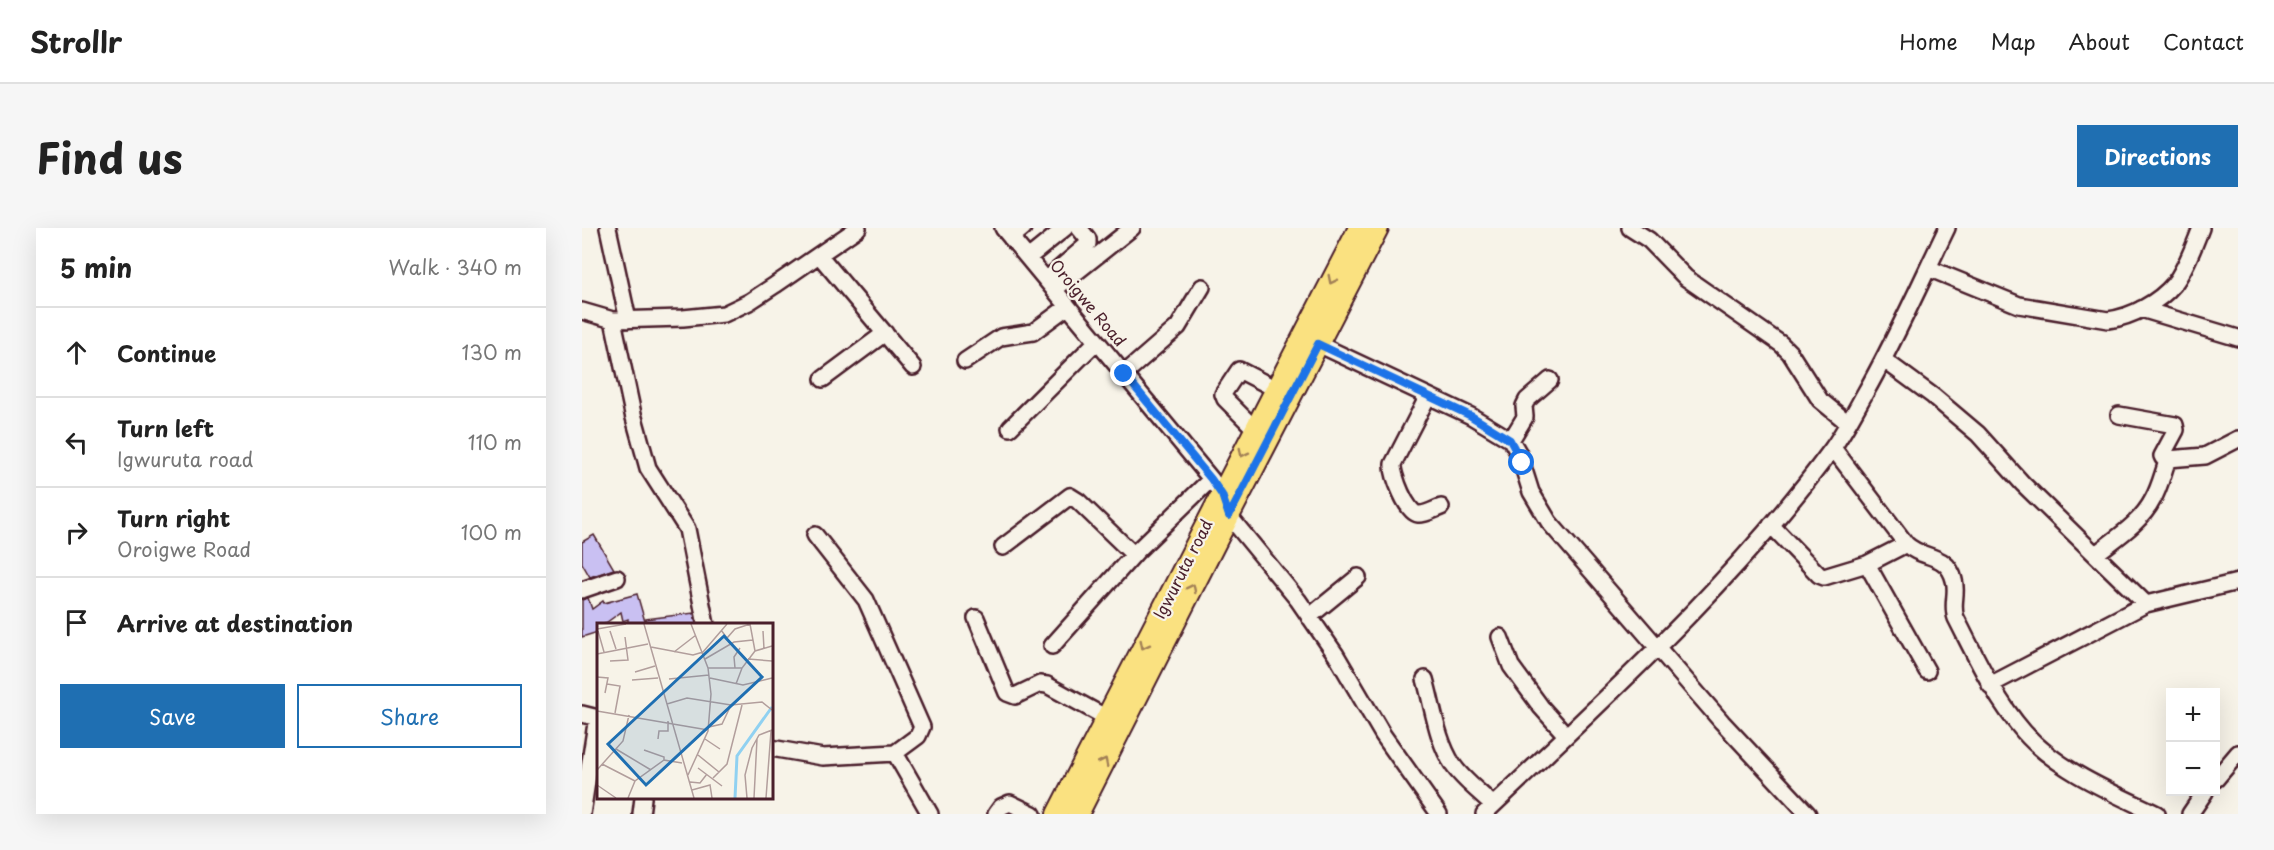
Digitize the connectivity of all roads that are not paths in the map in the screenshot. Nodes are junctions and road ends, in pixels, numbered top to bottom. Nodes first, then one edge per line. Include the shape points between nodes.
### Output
1 (608, 228) edge
2 (858, 228) edge
3 (1065, 228) edge
4 (1079, 228) edge
5 (1132, 228) edge
6 (1359, 228) edge
7 (1378, 228) edge
8 (1630, 228) edge
9 (1947, 228) edge
10 (2201, 228) edge
11 (1012, 231) edge
12 (1047, 243) junction
13 (819, 255) junction
14 (1028, 258) junction
15 (1064, 265) junction
16 (1928, 268) junction
17 (1050, 285) junction
18 (1202, 287) dead end
19 (1067, 307) junction
20 (2141, 309) junction
21 (582, 311) edge
22 (621, 320) junction
23 (885, 333) junction
24 (2238, 338) edge
25 (1096, 342) junction
26 (1318, 344) junction
27 (1884, 360) junction
28 (965, 361) dead end
29 (913, 367) dead end
30 (1124, 374) junction
31 (823, 379) dead end
32 (1550, 380) dead end
33 (1276, 389) junction
34 (1428, 396) junction
35 (2119, 416) dead end
36 (1848, 423) junction
37 (1010, 428) dead end
38 (1255, 429) junction
39 (2238, 439) edge
40 (1510, 440) junction
41 (1833, 448) junction
42 (2168, 459) junction
43 (1216, 487) junction
44 (1441, 507) dead end
45 (1229, 516) junction
46 (1771, 525) junction
47 (815, 535) dead end
48 (1906, 544) junction
49 (1003, 547) dead end
50 (1136, 552) junction
51 (2096, 554) junction
52 (1867, 564) junction
53 (1358, 577) dead end
54 (617, 578) dead end
55 (2238, 582) edge
56 (582, 590) edge
57 (2146, 604) junction
58 (1310, 617) junction
59 (976, 618) dead end
60 (705, 623) edge
61 (1500, 638) dead end
62 (1052, 646) dead end
63 (1658, 646) junction
64 (1927, 671) dead end
65 (1425, 679) dead end
66 (1990, 685) junction
67 (593, 716) edge
68 (1107, 718) junction
69 (1566, 735) junction
70 (772, 748) edge
71 (895, 753) junction
72 (2238, 753) edge
73 (2220, 774) edge
74 (2202, 796) edge
75 (643, 799) edge
76 (1489, 810) edge
77 (1804, 813) edge
78 (582, 814) edge
79 (640, 814) edge
80 (930, 814) edge
81 (996, 814) edge
82 (1033, 814) edge
83 (1057, 814) edge
84 (1078, 814) edge
85 (1439, 814) edge
86 (2157, 814) edge
87 (2190, 814) edge

1 - 22 street
2 - 13 street
3 - 12 street
4 - 15 street via 1088,244
5 - 17 street
6 -> 33 main road, Igwuruta road
7 - 26 main road, Igwuruta road
8 - 36 street via 1649,240 1686,279 1781,344 1820,400
9 - 16 street
10 - 20 street via 2175,282
11 - 14 street, Oroigwe Road
12 - 14 street
12 - 15 street
13 - 22 street via 724,314
13 - 23 street
14 - 17 street, Oroigwe Road
15 - 17 street
16 - 20 street via 1997,297 2045,311 2103,321 2120,319
16 - 27 street
17 - 19 street, Oroigwe Road
18 - 30 street via 1178,327
19 - 25 street, Oroigwe Road
19 - 28 street via 1033,332 1001,337
20 - 24 street
21 - 22 street
22 - 60 street via 633,414 648,468 687,529
23 - 29 street
23 - 31 street
25 - 30 street, Oroigwe Road
25 - 37 street
26 - 34 street
26 - 45 main road, Igwuruta road
27 - 36 street
27 - 51 street via 1978,434
30 - 43 street, Oroigwe Road
32 - 40 street via 1527,400 1525,417
33 - 38 main road, Igwuruta road
33 - 38 street via 1239,370 1223,394
34 - 40 street
34 - 44 street via 1392,472 1410,511 1423,514
35 - 42 street via 2175,425 2162,456
36 - 41 street
38 -> 43 main road, Igwuruta road
39 - 42 street via 2205,456
40 - 63 street via 1519,454 1531,492 1549,522
41 - 46 street
41 - 48 street
42 - 51 street via 2146,510
43 - 45 street, Oroigwe Road
43 - 50 street
43 -> 68 main road, Igwuruta road
45 - 58 street
84 -> 45 main road, Igwuruta road
46 - 52 street via 1824,577
46 - 63 street
47 - 71 street via 866,600 922,727 918,736
48 - 52 street
48 - 66 street via 1941,561 1950,570 1955,581 1954,613
49 - 50 street via 1070,496 1131,552
50 - 62 street
51 - 57 street
52 - 64 street
53 - 58 street
54 - 56 street
55 - 57 street
57 - 66 street
58 - 85 street via 1383,735
59 - 68 street via 1007,693 1015,696 1040,684 1047,685
61 - 69 street via 1511,666
63 - 69 street
63 - 77 street
65 - 76 street via 1442,744
66 - 86 street via 2033,741 2100,788
67 - 78 street
68 - 83 main road, Igwuruta road
69 - 76 street
70 - 71 street via 823,757
71 - 80 street
72 - 73 street
74 - 87 street
75 - 79 street
81 - 82 street via 1010,803

